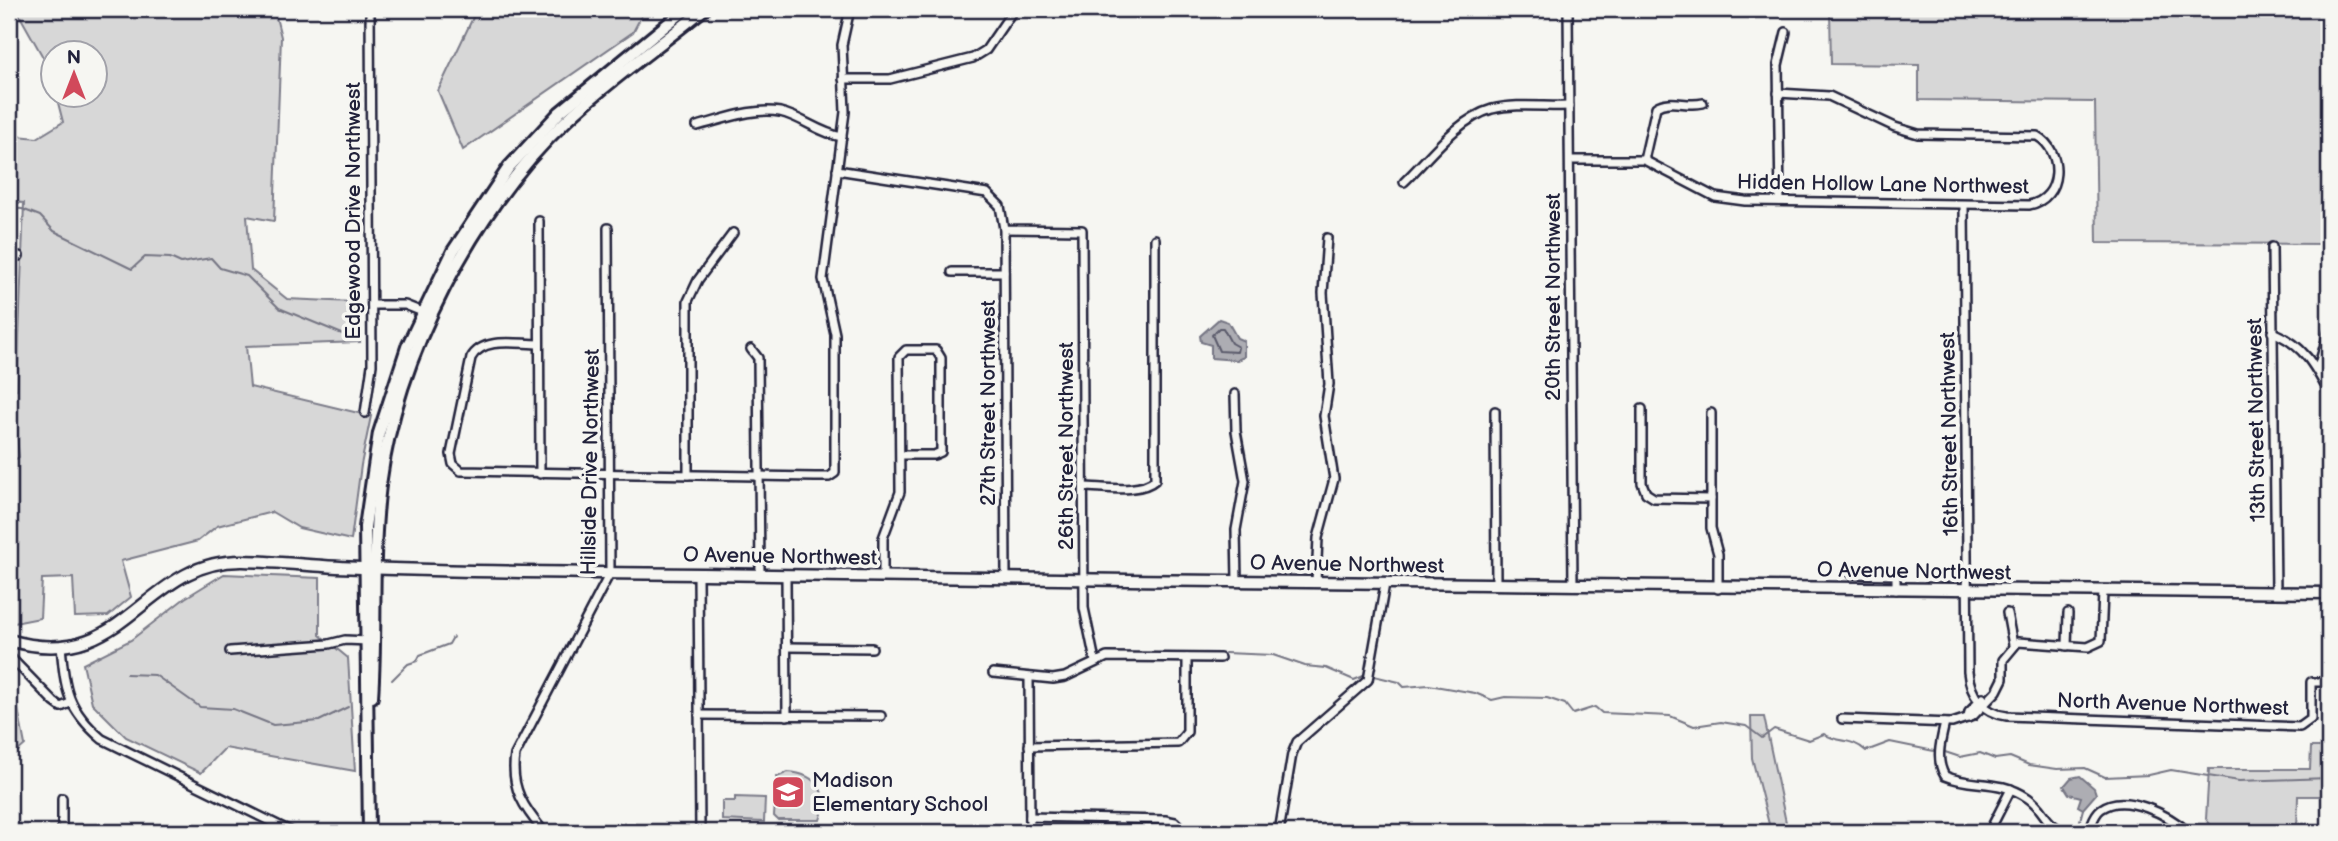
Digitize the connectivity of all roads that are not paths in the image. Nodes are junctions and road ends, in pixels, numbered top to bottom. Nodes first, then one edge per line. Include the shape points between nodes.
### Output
1 (370, 9) edge
2 (686, 9) edge
3 (704, 9) edge
4 (850, 9) edge
5 (1014, 9) edge
6 (1568, 9) edge
7 (1786, 32) dead end
8 (843, 79) junction
9 (1778, 93) junction
10 (1703, 103) dead end
11 (1569, 106) junction
12 (697, 126) dead end
13 (842, 137) junction
14 (1570, 160) junction
15 (1644, 160) junction
16 (837, 170) junction
17 (1405, 182) dead end
18 (1780, 201) junction
19 (1964, 205) junction
20 (538, 221) dead end
21 (608, 228) dead end
22 (1004, 229) junction
23 (733, 233) dead end
24 (1327, 237) dead end
25 (1155, 239) dead end
26 (2272, 247) dead end
27 (9, 256) edge
28 (19, 256) dead end
29 (952, 272) dead end
30 (1004, 272) junction
31 (372, 305) junction
32 (428, 314) junction
33 (2329, 330) edge
34 (2272, 332) junction
35 (539, 344) junction
36 (751, 349) dead end
37 (2318, 368) junction
38 (2329, 393) edge
39 (1235, 394) dead end
40 (1642, 409) dead end
41 (1495, 411) dead end
42 (365, 413) dead end
43 (1711, 413) dead end
44 (900, 455) junction
45 (540, 474) junction
46 (610, 475) junction
47 (688, 475) junction
48 (759, 476) junction
49 (1084, 486) junction
50 (1711, 499) junction
51 (370, 569) junction
52 (610, 573) junction
53 (698, 574) junction
54 (1851, 574) dead end
55 (760, 575) junction
56 (786, 576) junction
57 (883, 577) junction
58 (1006, 578) junction
59 (1084, 579) junction
60 (1237, 581) junction
61 (1316, 582) junction
62 (1385, 584) junction
63 (1496, 585) junction
64 (1573, 586) junction
65 (1718, 589) junction
66 (1896, 590) junction
67 (1968, 592) junction
68 (2104, 592) junction
69 (2276, 593) junction
70 (2329, 593) edge
71 (2007, 613) dead end
72 (2068, 613) dead end
73 (9, 640) edge
74 (371, 641) junction
75 (2014, 645) junction
76 (61, 646) junction
77 (2067, 646) junction
78 (786, 647) junction
79 (873, 648) dead end
80 (230, 651) dead end
81 (1187, 658) junction
82 (1220, 658) dead end
83 (12, 659) dead end
84 (1095, 661) junction
85 (993, 673) dead end
86 (1028, 678) junction
87 (2329, 682) edge
88 (70, 702) junction
89 (1981, 703) junction
90 (699, 715) junction
91 (787, 716) junction
92 (881, 716) dead end
93 (1842, 719) dead end
94 (1945, 723) junction
95 (1029, 746) junction
96 (2011, 789) junction
97 (62, 798) dead end
98 (1030, 817) junction
99 (62, 832) edge
100 (292, 832) edge
101 (369, 832) edge
102 (544, 832) edge
103 (700, 832) edge
104 (1030, 832) edge
105 (1185, 832) edge
106 (1279, 832) edge
107 (1989, 832) edge
108 (2068, 832) edge
109 (2089, 832) edge
110 (2189, 832) edge

1 - 31 street, Edgewood Drive Northwest
2 - 32 main road via 560,112 524,148 453,251
3 - 32 main road via 568,118 533,156 503,191
4 - 8 street via 842,45
5 - 8 street via 986,50 973,58 890,79
6 - 11 street, 20th Street Northwest
7 - 9 street via 1779,55
8 - 13 street
9 - 18 street
9 - 19 street, Hidden Hollow Lane Northwest via 1829,96 1918,134 2037,136 2052,147 2056,168 2052,191 2039,203
10 - 15 street via 1668,102 1656,107
11 - 14 street, 20th Street Northwest
11 - 17 street via 1502,108 1479,114
12 - 13 street via 766,111
13 - 16 street
14 - 15 street, Hidden Hollow Lane Northwest
14 - 64 street, 20th Street Northwest
15 - 18 street, Hidden Hollow Lane Northwest via 1715,197
16 - 22 street via 987,192 1000,206
16 - 48 street via 822,279 835,334 835,473 829,477
18 - 19 street, Hidden Hollow Lane Northwest
19 - 67 street, 16th Street Northwest
20 - 35 street
21 - 46 street, Hillside Drive Northwest
22 - 30 street, 27th Street Northwest
22 - 49 street, 26th Street Northwest via 1082,230
23 - 47 street via 688,300
24 - 61 street via 1323,278 1329,384 1324,416 1334,479 1318,538
25 - 49 street via 1155,480 1139,487
26 - 34 street, 13th Street Northwest
27 - 28 street
29 - 30 street
30 - 58 street, 27th Street Northwest
31 - 32 street via 405,306
31 - 42 street, Edgewood Drive Northwest
32 - 51 main road via 392,387 379,433 370,482
33 - 37 street
34 - 37 street via 2299,347
34 - 69 street, 13th Street Northwest
35 - 45 street
35 - 45 street via 490,344 476,350 451,454 456,468 467,473
36 - 48 street via 758,358
37 - 38 street
39 - 60 street via 1245,481 1236,530
40 - 50 street via 1646,494
41 - 63 street
43 - 50 street
44 - 44 street via 900,354 936,350 941,358 942,448 934,455
44 - 57 street via 900,492 883,538
45 - 46 street
46 - 47 street
46 - 52 street, Hillside Drive Northwest
47 - 48 street
48 - 55 street
49 - 59 street, 26th Street Northwest
50 - 65 street
51 - 52 street, O Avenue Northwest
51 - 74 main road
51 - 76 street, O Avenue Northwest via 239,561 206,566 170,583 115,628
52 - 53 street, O Avenue Northwest
52 - 102 street, Hillside Drive Northwest via 514,755 515,787 525,809
53 - 55 street, O Avenue Northwest
53 - 90 street
54 - 66 street via 1896,575
55 - 56 street, O Avenue Northwest
56 - 57 street, O Avenue Northwest
56 - 78 street
57 - 58 street, O Avenue Northwest
58 - 59 street, O Avenue Northwest
59 - 60 street, O Avenue Northwest
59 - 84 street, 26th Street Northwest via 1084,608
60 - 61 street, O Avenue Northwest
61 - 62 street, O Avenue Northwest
62 - 63 street, O Avenue Northwest
62 - 106 street via 1368,680 1297,742
63 - 64 street, O Avenue Northwest
64 - 65 street, O Avenue Northwest
65 - 66 street, O Avenue Northwest
66 - 67 street, O Avenue Northwest
67 - 68 street, O Avenue Northwest
67 - 89 street, 16th Street Northwest via 1968,672 1971,690
68 - 69 street, O Avenue Northwest
68 - 77 street via 2101,641 2095,646
69 - 70 street, O Avenue Northwest
71 - 75 street
72 - 77 street
73 - 76 street
74 - 80 street
74 - 101 main road
75 - 77 street
75 - 89 street via 2003,660 2003,679
76 - 88 street via 64,687
78 - 79 street
78 - 91 street
81 - 82 street
81 - 84 street via 1107,657
81 - 95 street via 1185,736 1178,744
83 - 88 street via 54,702 61,707
84 - 86 street via 1065,677
85 - 86 street
86 - 95 street
87 - 89 street, North Avenue Northwest via 2311,682 2311,719 2300,727 2007,716 1989,711
88 - 100 street via 102,738
89 - 94 street via 1968,718
90 - 91 street
90 - 103 street
91 - 92 street
93 - 94 street
94 - 96 street via 1939,757 1945,776
95 - 98 street
96 - 107 street
96 - 108 street via 2028,798 2050,825
97 - 99 street
98 - 104 street
98 - 105 street via 1165,820
109 - 110 street via 2099,810 2125,804 2164,816

